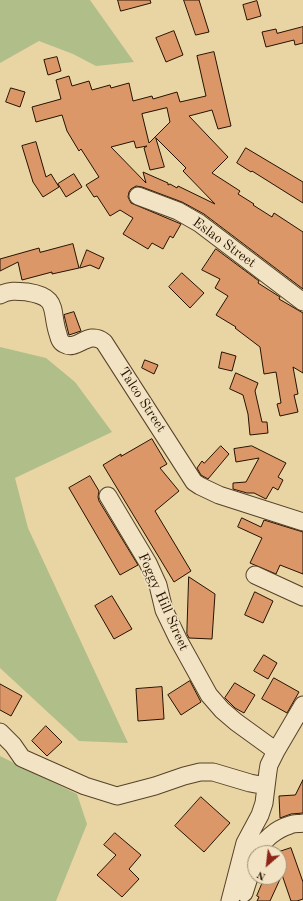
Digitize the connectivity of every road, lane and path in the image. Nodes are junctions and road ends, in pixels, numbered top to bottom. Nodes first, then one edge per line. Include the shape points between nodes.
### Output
1 (138, 196) dead end
2 (0, 295) edge
3 (303, 302) edge
4 (108, 496) dead end
5 (303, 522) edge
6 (255, 575) dead end
7 (303, 597) edge
8 (303, 705) edge
9 (0, 732) edge
10 (276, 751) junction
11 (266, 786) junction
12 (303, 823) edge
13 (261, 845) edge
14 (247, 883) edge
15 (230, 901) edge
16 (241, 901) edge

1 - 3 street, Eslao Street via 160,203 193,220
2 - 5 street, Talco Street via 17,290 37,293 48,299 54,307 60,341 66,345 71,346 93,337 104,342 194,482 219,495
4 - 10 street, Foggy Hill Street via 148,564 158,585 169,622 210,696 236,722
6 - 7 street
8 - 10 street
9 - 11 street via 22,758 85,786 117,796 200,772 213,772
10 - 11 street
11 - 15 street via 262,810 245,843
12 - 13 street via 290,824
14 - 16 street

